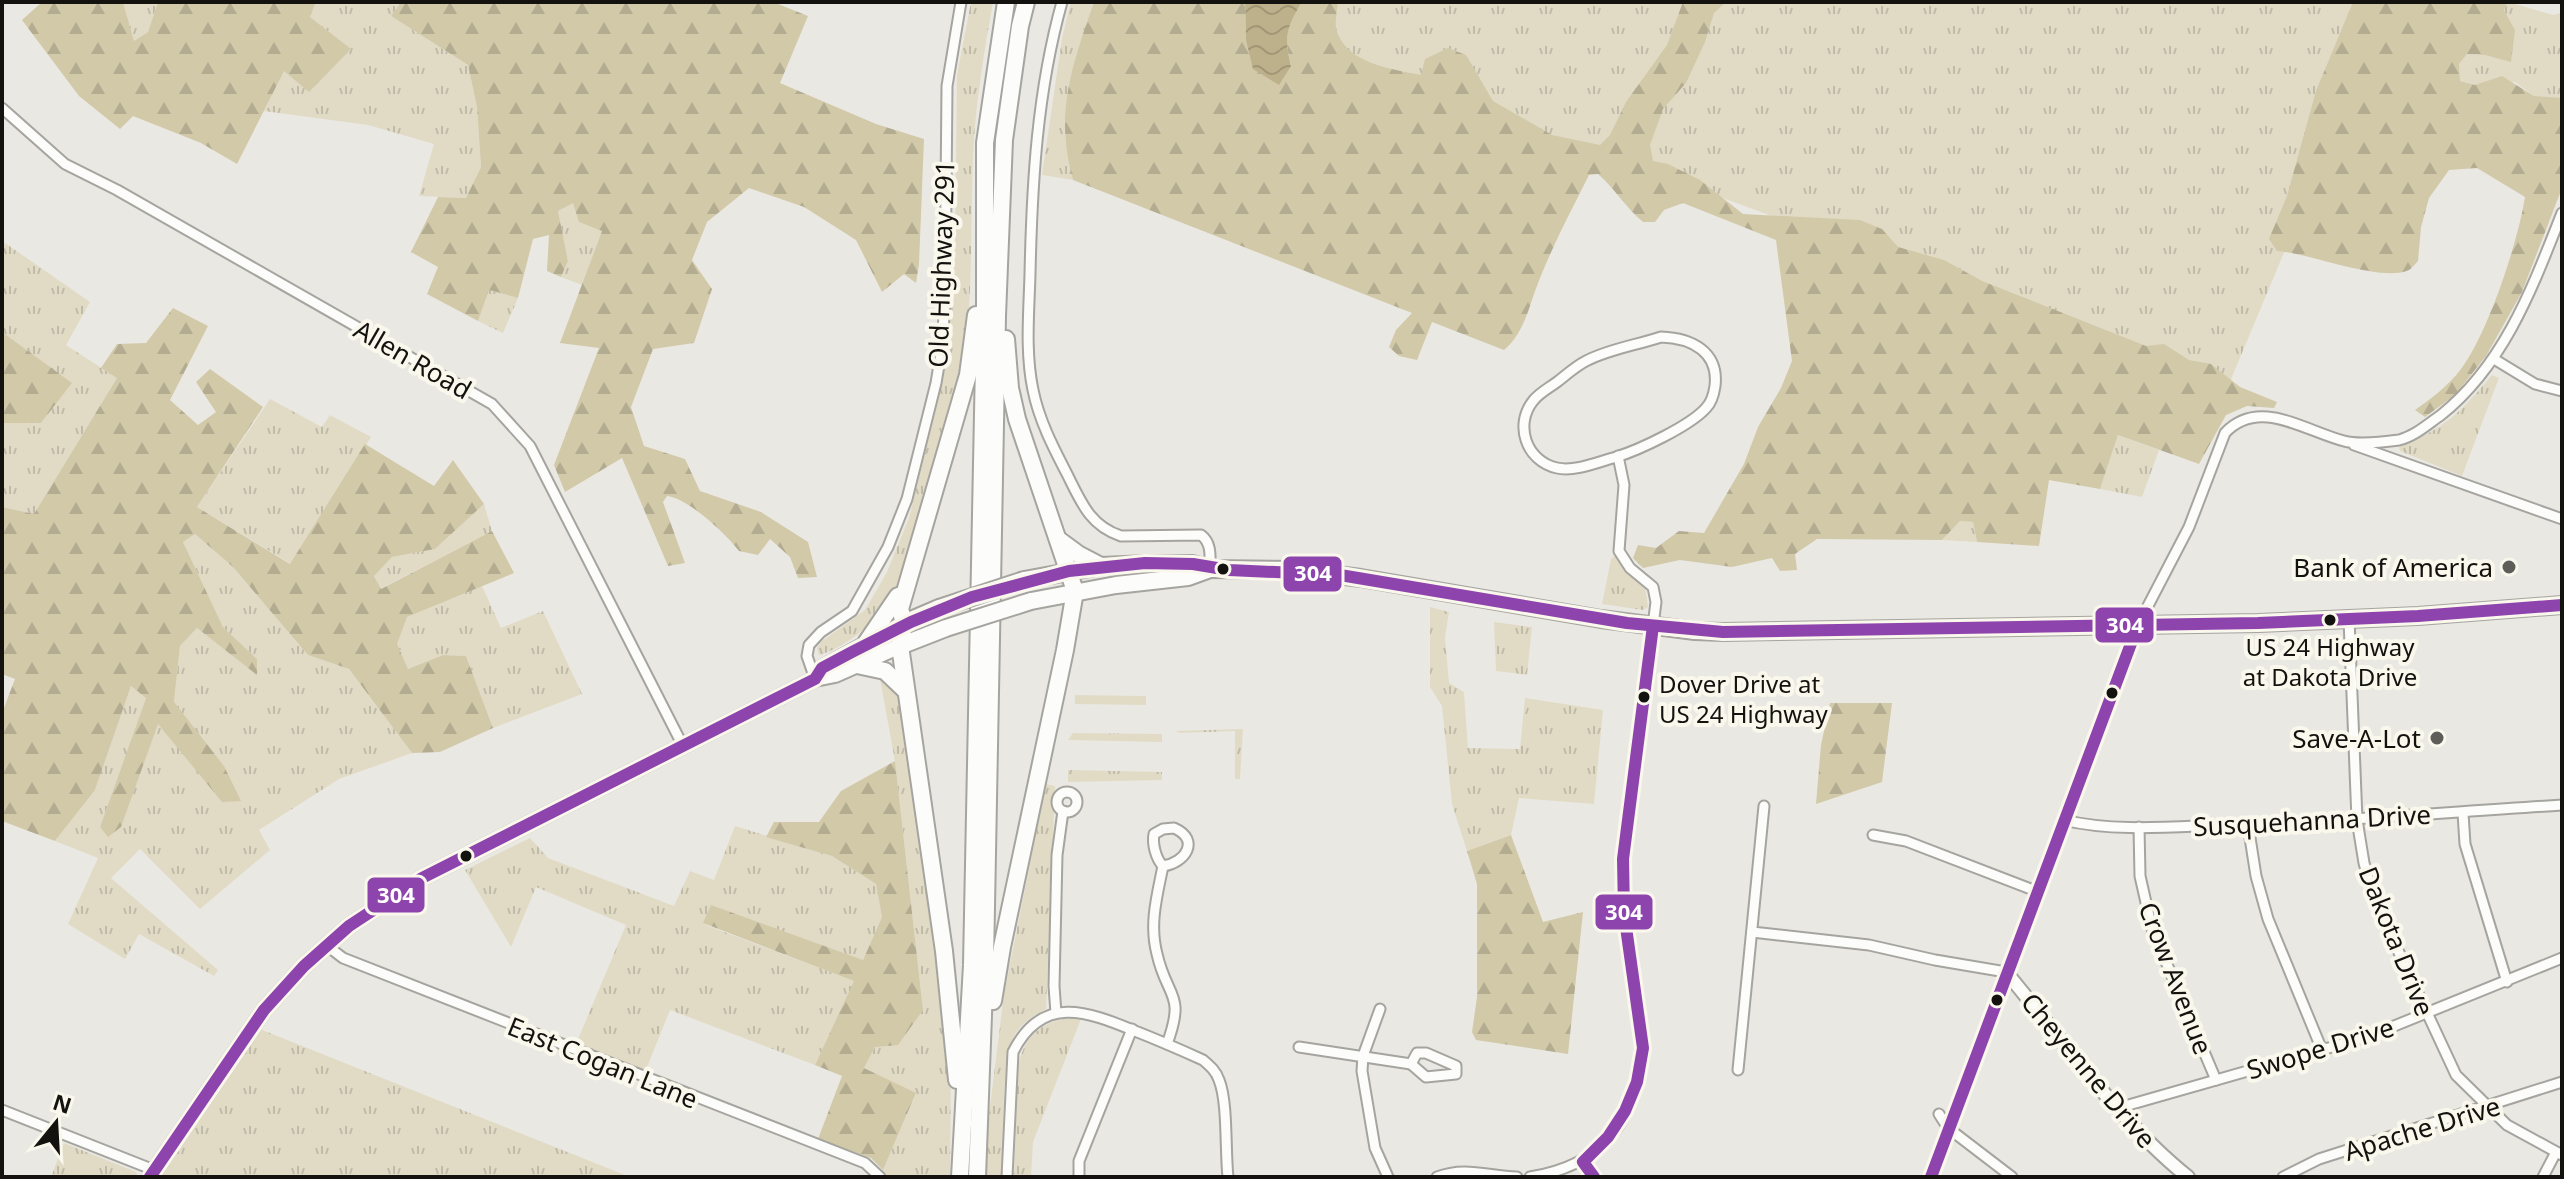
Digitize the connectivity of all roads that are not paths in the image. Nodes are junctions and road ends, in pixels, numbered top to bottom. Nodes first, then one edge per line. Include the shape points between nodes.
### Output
1 (961, 2) edge
2 (1006, 2) edge
3 (1026, 2) edge
4 (1062, 2) edge
5 (2, 108) edge
6 (2562, 213) edge
7 (999, 249) junction
8 (983, 282) junction
9 (2494, 359) junction
10 (2562, 391) edge
11 (2347, 442) junction
12 (1618, 456) junction
13 (2562, 519) edge
14 (1058, 538) junction
15 (1101, 566) junction
16 (1210, 569) junction
17 (1069, 571) junction
18 (908, 576) junction
19 (1084, 590) junction
20 (2562, 605) edge
21 (2349, 619) junction
22 (904, 623) junction
23 (2138, 625) junction
24 (1653, 626) junction
25 (866, 643) junction
26 (900, 646) junction
27 (857, 665) junction
28 (815, 679) junction
29 (906, 691) junction
30 (683, 746) junction
31 (2562, 805) edge
32 (1764, 806) dead end
33 (1063, 811) dead end
34 (2463, 813) junction
35 (2063, 820) junction
36 (2357, 820) junction
37 (2248, 825) junction
38 (2139, 827) junction
39 (1873, 835) dead end
40 (1163, 866) junction
41 (2036, 891) junction
42 (1752, 932) junction
43 (326, 945) junction
44 (2562, 958) edge
45 (2006, 972) junction
46 (2507, 982) junction
47 (1380, 1009) dead end
48 (1056, 1013) junction
49 (2427, 1014) junction
50 (1132, 1029) junction
51 (1167, 1044) junction
52 (1299, 1047) dead end
53 (2322, 1050) junction
54 (1363, 1056) junction
55 (1411, 1064) dead end
56 (1738, 1070) dead end
57 (2216, 1080) junction
58 (2562, 1082) edge
59 (981, 1083) junction
60 (2486, 1107) junction
61 (2118, 1108) junction
62 (2, 1110) edge
63 (1939, 1114) dead end
64 (1948, 1128) junction
65 (2559, 1153) edge
66 (1583, 1162) junction
67 (152, 1174) edge
68 (880, 1177) edge
69 (960, 1177) edge
70 (977, 1177) edge
71 (1007, 1177) edge
72 (1079, 1177) edge
73 (1228, 1177) edge
74 (1388, 1177) edge
75 (1437, 1177) edge
76 (1517, 1177) edge
77 (1530, 1177) edge
78 (1594, 1177) edge
79 (1931, 1177) edge
80 (2012, 1177) edge
81 (2188, 1177) edge
82 (2283, 1177) edge
83 (2543, 1177) edge

1 - 28 street, Old Highway 291 via 947,86 945,300 936,383 907,499 888,547 852,611 809,645
2 - 8 highway via 985,143
3 - 7 highway via 1004,140
4 - 16 street via 1044,87 1031,192 1029,348 1036,403 1090,518 1121,536 1201,535 1207,539
5 - 30 street, Allen Road via 65,164 492,404 530,446
6 - 9 street
7 - 14 highway via 1010,388
7 - 59 highway
8 - 18 highway via 968,375
8 - 69 highway via 972,950
9 - 10 street via 2535,384
9 - 11 street via 2457,402 2412,435
11 - 13 street
11 - 23 street via 2270,416 2250,416 2232,425 2189,527
12 - 12 street via 1667,435 1707,408 1716,374 1702,348 1661,337 1613,351 1586,361 1528,408 1525,440 1547,464 1576,467
12 - 24 street via 1624,485 1619,551 1653,587
14 - 15 highway
14 - 17 highway
15 - 16 highway via 1179,563
15 - 17 highway
16 - 19 highway via 1188,577
16 - 24 highway via 1339,575
17 - 19 highway
17 - 22 highway, bridge via 1024,580
18 - 22 highway via 900,609
18 - 25 highway
19 - 26 highway, bridge via 1031,601
19 - 59 highway via 1071,618 1002,947 990,1055
20 - 21 highway
21 - 23 highway
21 - 36 street, Dakota Drive
22 - 25 main road
22 - 26 highway
23 - 24 highway via 1740,632
23 - 35 street
24 - 66 street via 1623,859 1641,1064 1620,1123
25 - 28 main road via 822,668
26 - 27 main road
26 - 29 highway
27 - 28 main road
27 - 29 highway via 885,671
28 - 30 main road
29 - 69 highway via 951,1009
30 - 43 main road via 422,878
31 - 34 street, Susquehanna Drive
32 - 42 street
33 - 48 street via 1057,855
34 - 36 street, Susquehanna Drive
34 - 46 street via 2465,844
35 - 38 street, Susquehanna Drive via 2097,828
35 - 41 street
36 - 37 street, Susquehanna Drive
36 - 49 street, Dakota Drive via 2375,901
37 - 38 street, Susquehanna Drive
37 - 53 street via 2268,919
38 - 57 street, Crow Avenue via 2140,876 2152,929
39 - 41 street via 1906,841
40 - 40 street via 1176,862 1189,847 1183,832 1174,828 1154,834
40 - 51 street via 1153,925 1157,955 1176,1001
41 - 45 street
42 - 45 street, Cheyenne Drive via 1869,945
42 - 56 street
43 - 67 main road via 254,1023
43 - 68 street, East Cogan Lane via 343,958 865,1163
44 - 46 street, Swope Drive
45 - 61 street, Cheyenne Drive
45 - 64 street
46 - 49 street, Swope Drive
47 - 54 street
48 - 50 street via 1080,1011
48 - 71 street via 1021,1036 1012,1058
49 - 53 street, Swope Drive
49 - 60 street, Dakota Drive via 2456,1075
50 - 51 street
50 - 72 street via 1079,1161
51 - 73 street via 1203,1060 1219,1078
52 - 54 street
53 - 57 street, Swope Drive
54 - 55 street
54 - 74 street via 1370,1124
57 - 61 street, Swope Drive
58 - 60 street, Apache Drive
59 - 70 highway
60 - 65 street, Dakota Drive via 2520,1134
60 - 82 street, Apache Drive via 2319,1159
61 - 81 street, Cheyenne Drive
62 - 67 street
63 - 64 street
64 - 79 street
64 - 80 street
65 - 83 street
66 - 77 street
66 - 78 street
75 - 76 street via 1473,1170

